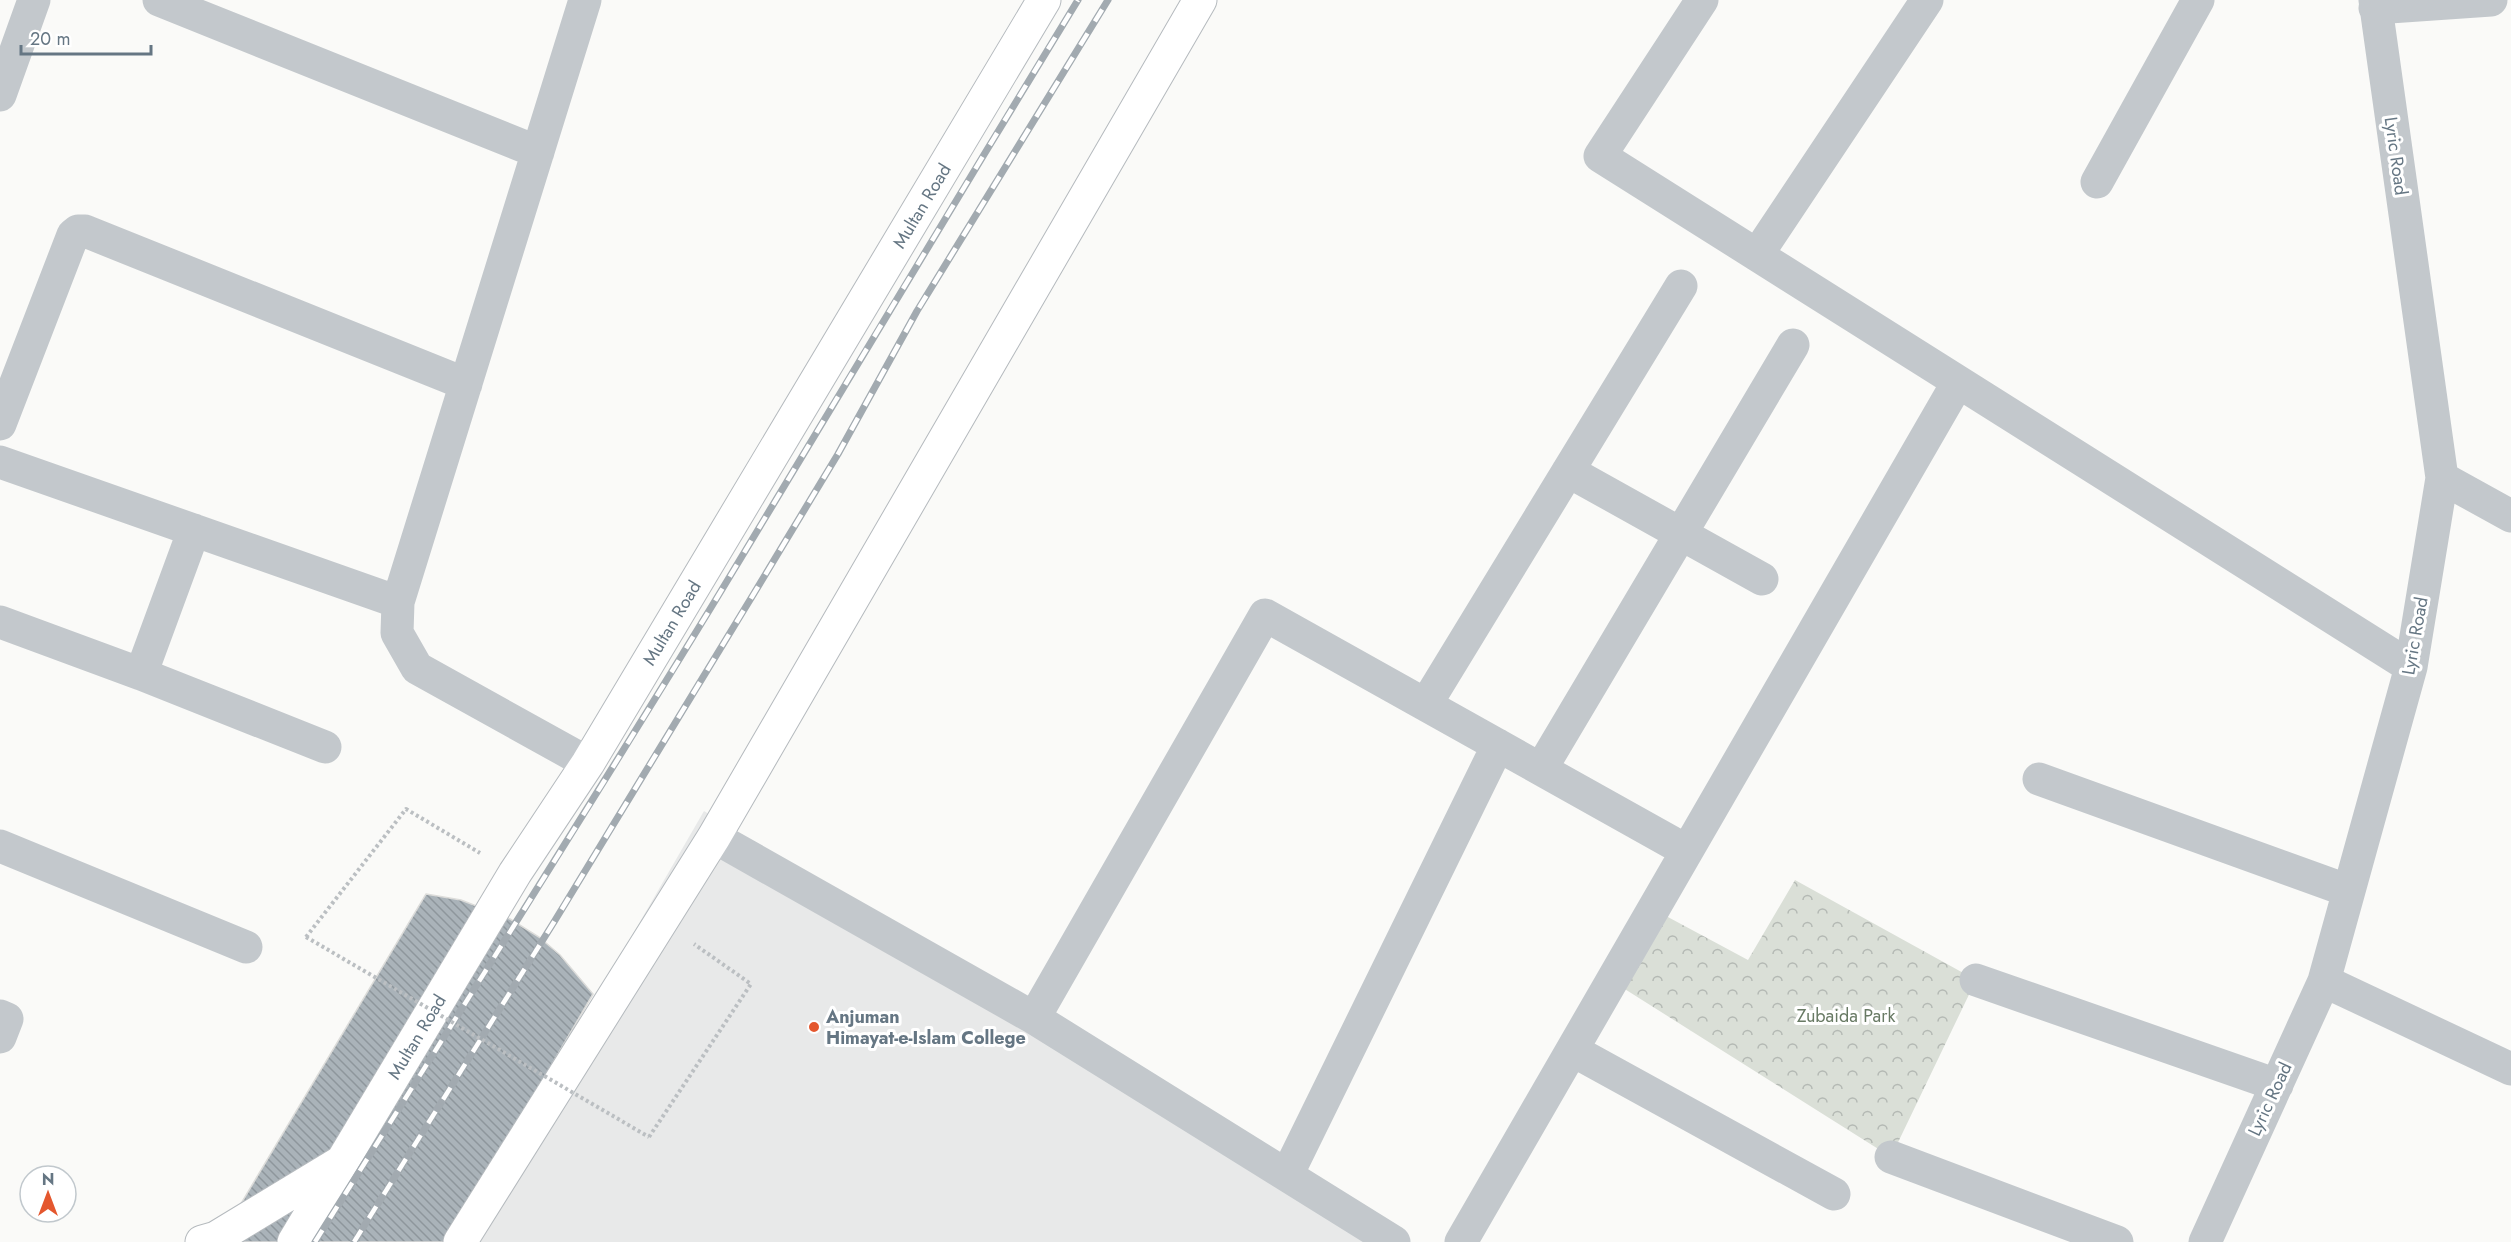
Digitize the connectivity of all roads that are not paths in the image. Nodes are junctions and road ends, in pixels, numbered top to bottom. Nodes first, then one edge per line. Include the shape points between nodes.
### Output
1 (34, 0) edge
2 (159, 0) edge
3 (585, 0) edge
4 (1044, 0) edge
5 (1200, 0) edge
6 (1702, 0) edge
7 (1927, 0) edge
8 (2198, 0) edge
9 (2491, 0) edge
10 (2375, 4) edge
11 (0, 95) edge
12 (538, 152) junction
13 (2097, 182) dead end
14 (1758, 255) junction
15 (1681, 285) dead end
16 (1793, 345) dead end
17 (9, 375) edge
18 (1958, 381) junction
19 (466, 384) junction
20 (0, 424) edge
21 (0, 462) edge
22 (1568, 471) junction
23 (2442, 478) junction
24 (2511, 516) edge
25 (194, 530) junction
26 (1681, 534) junction
27 (1762, 579) dead end
28 (398, 602) junction
29 (0, 622) edge
30 (2410, 668) junction
31 (141, 674) junction
32 (1426, 704) junction
33 (1498, 745) junction
34 (325, 747) dead end
35 (588, 763) junction
36 (1541, 769) junction
37 (2039, 779) dead end
38 (714, 837) junction
39 (0, 846) edge
40 (1687, 851) junction
41 (2349, 891) junction
42 (246, 947) dead end
43 (1976, 980) dead end
44 (2324, 981) junction
45 (0, 1016) edge
46 (1034, 1018) junction
47 (0, 1037) edge
48 (1572, 1050) junction
49 (2511, 1069) edge
50 (2277, 1085) junction
51 (1891, 1157) dead end
52 (343, 1161) junction
53 (1287, 1175) junction
54 (1834, 1194) dead end
55 (202, 1242) edge
56 (294, 1242) edge
57 (460, 1242) edge
58 (1394, 1242) edge
59 (1461, 1242) edge
60 (2117, 1242) edge
61 (2205, 1242) edge

1 - 11 street
2 - 12 street
3 - 12 street
4 - 35 main road, Multan Road
5 - 38 main road
6 - 14 street via 1600,156
7 - 14 street
8 - 13 street
9 - 10 street
10 - 23 street, Lyric Road
12 - 19 street
14 - 18 street
15 - 22 street
16 - 26 street
17 - 19 street via 73,235 85,231
17 - 20 street
18 - 30 street
18 - 40 street
19 - 28 street
21 - 25 street
22 - 26 street
22 - 32 street
23 - 24 street
23 - 30 street, Lyric Road
25 - 28 street
25 - 31 street
26 - 27 street
26 - 36 street
28 - 35 street via 397,633 417,668
29 - 31 street
30 - 41 street, Lyric Road
31 - 34 street
32 - 33 street
32 - 46 street via 1265,615
33 - 36 street
33 - 53 street
35 - 52 main road, Multan Road via 515,873
36 - 40 street
37 - 41 street
38 - 46 street
38 - 57 main road
39 - 42 street
40 - 48 street
41 - 44 street, Lyric Road
43 - 50 street
44 - 49 street
44 - 50 street, Lyric Road
45 - 47 street via 8,1019
46 - 53 street
48 - 54 street
48 - 59 street
50 - 61 street, Lyric Road
51 - 60 street
52 - 55 main road via 216,1238
52 - 56 main road, Multan Road
53 - 58 street

